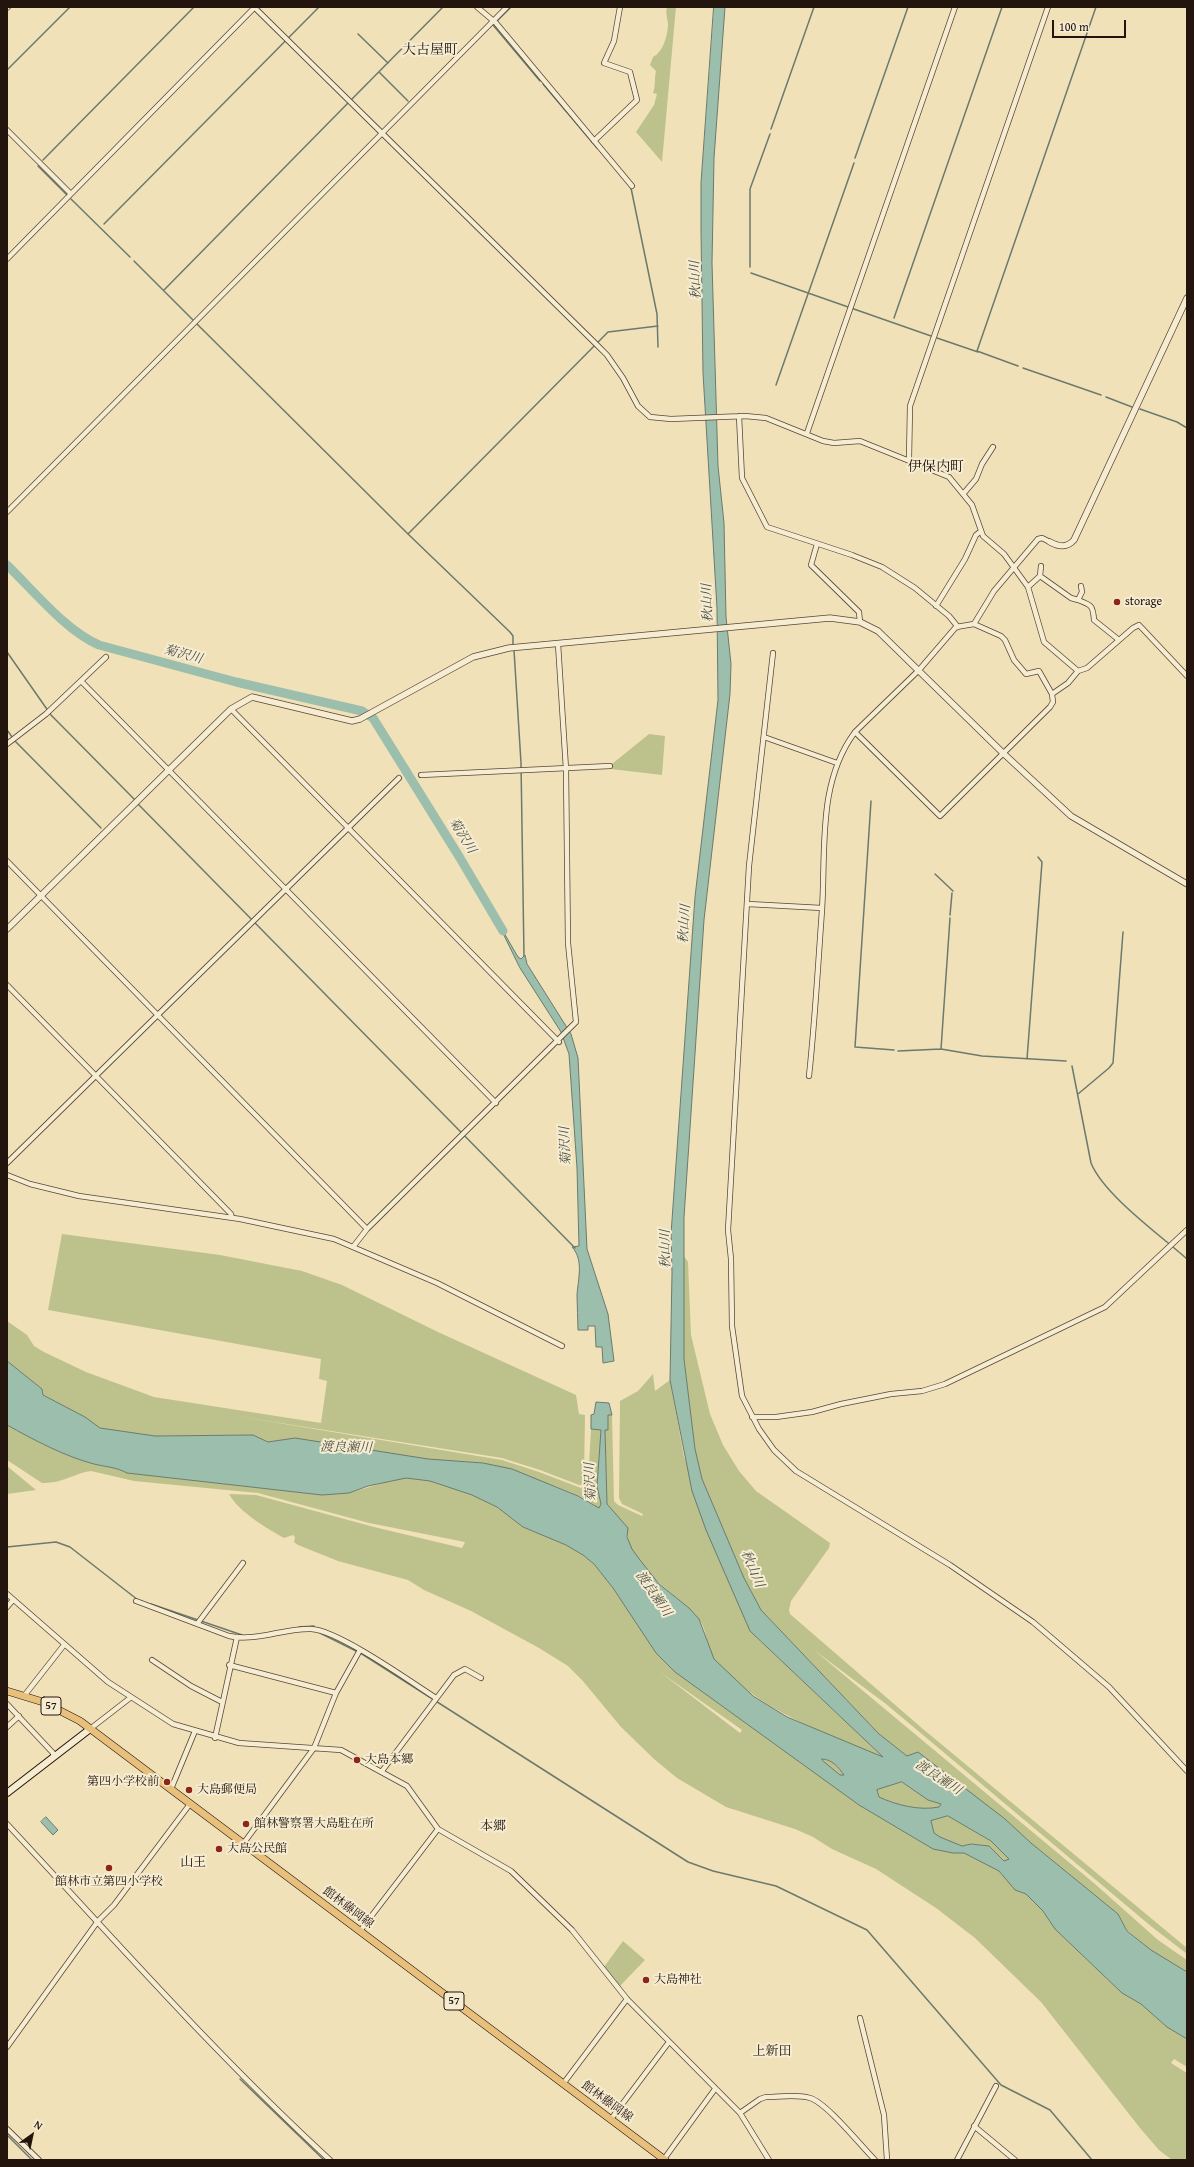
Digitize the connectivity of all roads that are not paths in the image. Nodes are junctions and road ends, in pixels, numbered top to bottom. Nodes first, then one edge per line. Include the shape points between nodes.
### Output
1 (255, 7) edge
2 (478, 7) edge
3 (506, 7) edge
4 (620, 7) edge
5 (954, 7) edge
6 (1048, 7) edge
7 (493, 21) junction
8 (7, 130) edge
9 (382, 133) junction
10 (594, 142) junction
11 (632, 186) dead end
12 (71, 194) junction
13 (7, 259) edge
14 (1187, 298) edge
15 (738, 416) junction
16 (807, 434) junction
17 (993, 447) dead end
18 (909, 459) junction
19 (964, 493) junction
20 (7, 512) edge
21 (980, 532) junction
22 (1050, 542) joint
23 (817, 544) junction
24 (1041, 566) dead end
25 (1015, 568) junction
26 (1040, 576) junction
27 (1082, 586) dead end
28 (1028, 587) junction
29 (1078, 600) junction
30 (936, 606) junction
31 (860, 622) junction
32 (974, 624) junction
33 (958, 627) junction
34 (1119, 640) junction
35 (558, 644) junction
36 (773, 652) dead end
37 (106, 656) dead end
38 (919, 670) junction
39 (1078, 671) junction
40 (1187, 676) edge
41 (81, 681) junction
42 (1052, 694) junction
43 (231, 709) junction
44 (855, 732) junction
45 (764, 737) junction
46 (7, 744) edge
47 (1003, 753) junction
48 (837, 762) junction
49 (610, 766) dead end
50 (566, 769) junction
51 (168, 770) junction
52 (421, 776) dead end
53 (399, 778) dead end
54 (348, 828) junction
55 (7, 861) edge
56 (1187, 884) edge
57 (286, 889) junction
58 (40, 895) junction
59 (748, 904) junction
60 (822, 908) junction
61 (7, 929) edge
62 (7, 985) edge
63 (157, 1015) junction
64 (560, 1040) junction
65 (96, 1076) junction
66 (809, 1076) dead end
67 (496, 1103) junction
68 (7, 1163) edge
69 (7, 1175) edge
70 (232, 1218) junction
71 (367, 1230) junction
72 (1187, 1230) edge
73 (353, 1247) junction
74 (562, 1346) dead end
75 (752, 1417) junction
76 (243, 1563) dead end
77 (7, 1594) edge
78 (13, 1600) junction
79 (136, 1601) dead end
80 (7, 1607) edge
81 (197, 1624) junction
82 (237, 1637) junction
83 (64, 1645) junction
84 (360, 1650) junction
85 (152, 1660) dead end
86 (229, 1665) junction
87 (480, 1678) dead end
88 (7, 1691) edge
89 (336, 1693) junction
90 (24, 1696) junction
91 (130, 1698) junction
92 (436, 1698) junction
93 (222, 1702) junction
94 (7, 1704) edge
95 (19, 1716) junction
96 (7, 1728) edge
97 (90, 1729) junction
98 (195, 1731) junction
99 (215, 1738) junction
100 (314, 1748) junction
101 (54, 1757) junction
102 (382, 1771) junction
103 (1187, 1771) edge
104 (171, 1790) junction
105 (7, 1793) edge
106 (190, 1804) junction
107 (7, 1824) edge
108 (438, 1829) junction
109 (243, 1844) junction
110 (98, 1921) junction
111 (360, 1931) junction
112 (627, 1999) junction
113 (860, 2018) dead end
114 (669, 2042) junction
115 (7, 2047) edge
116 (563, 2084) junction
117 (996, 2086) dead end
118 (715, 2089) junction
119 (740, 2113) junction
120 (611, 2119) junction
121 (974, 2126) junction
122 (7, 2129) edge
123 (768, 2159) edge
124 (39, 2160) edge
125 (330, 2160) edge
126 (665, 2160) edge
127 (875, 2160) edge
128 (887, 2160) edge
129 (957, 2160) edge
130 (1015, 2160) edge

1 - 9 street
1 - 12 street
2 - 7 street
3 - 7 street
4 - 10 street via 614,41 604,63 630,72 637,100
5 - 16 street
6 - 18 street via 910,406
7 - 9 street
7 - 10 street
8 - 12 street
9 - 15 street via 607,355 642,410 657,419
9 - 20 street
10 - 11 street
12 - 13 street
14 - 22 street via 1074,540 1062,547
15 - 16 street via 774,419
15 - 23 street via 742,478 764,524
16 - 18 street via 828,443 860,441
17 - 19 street via 976,479
18 - 19 street via 949,477
19 - 21 street via 974,510
21 - 25 street
21 - 30 street
22 - 25 street via 1038,539
23 - 30 street via 887,569
23 - 31 street via 811,565 859,612
24 - 26 street
25 - 28 street
25 - 32 street via 994,590
26 - 28 street
26 - 29 street via 1071,598
27 - 29 street
28 - 39 street via 1044,642
29 - 34 street via 1089,604 1094,610 1094,620
30 - 33 street
31 - 35 street via 837,618
31 - 38 street via 878,631
32 - 33 street
32 - 42 street via 1005,640 1014,660 1026,674 1039,671
33 - 38 street
34 - 39 street via 1087,668
34 - 40 street via 1139,625
35 - 43 street via 508,648 473,657 352,721 252,697
35 - 50 street
36 - 45 street
37 - 41 street
38 - 44 street
38 - 47 street
39 - 42 street via 1068,683
41 - 46 street via 46,714
41 - 51 street
42 - 47 street via 1053,702 1050,706
43 - 51 street
43 - 54 street
44 - 47 street via 940,816
44 - 48 street
45 - 48 street
45 - 59 street via 754,813
47 - 56 street via 1085,826
48 - 60 street via 831,778 824,829
49 - 50 street
50 - 52 street
50 - 64 street via 568,943 577,1015 573,1027
51 - 57 street
51 - 58 street
53 - 54 street
54 - 57 street
54 - 64 street
55 - 58 street
57 - 63 street
57 - 67 street
58 - 61 street
58 - 63 street
59 - 60 street
59 - 75 street via 728,1230 732,1326 737,1367 742,1396
60 - 66 street
62 - 65 street
63 - 65 street
63 - 71 street
64 - 67 street
65 - 68 street
65 - 70 street via 231,1214
67 - 71 street
69 - 70 street via 30,1184 79,1196
70 - 73 street via 322,1236
71 - 73 street
72 - 75 street via 1104,1308 945,1384 922,1391 891,1394 812,1412
73 - 74 street via 437,1283
75 - 103 street via 766,1440 796,1471 950,1565 1034,1622 1109,1687
76 - 81 street
77 - 78 street
78 - 80 street
78 - 83 street
79 - 81 street
81 - 82 street
82 - 84 street via 250,1638 314,1629
82 - 86 street
83 - 90 street
83 - 91 street
84 - 89 street
84 - 92 street
85 - 93 street
86 - 89 street
86 - 93 street
87 - 92 street via 465,1668 454,1675
88 - 90 main road, 館林藤岡線 / 57
89 - 100 street
90 - 97 main road, 館林藤岡線 / 57 via 56,1708
91 - 97 street
91 - 98 street via 173,1724
92 - 102 street
93 - 99 street
94 - 95 street
95 - 96 street
95 - 101 street
97 - 101 main road
97 - 104 main road, 館林藤岡線 / 57
98 - 99 street
98 - 104 street
99 - 100 street via 254,1745
100 - 102 street via 341,1750
100 - 109 street
101 - 105 main road
102 - 108 street via 411,1790
104 - 106 main road, 館林藤岡線 / 57
106 - 109 main road, 館林藤岡線 / 57
106 - 110 street via 114,1905
107 - 110 street
108 - 111 street
108 - 112 street via 515,1875 572,1930
109 - 111 main road, 館林藤岡線 / 57
110 - 115 street
110 - 125 street via 247,2082
111 - 116 main road, 館林藤岡線 / 57
112 - 114 street
112 - 116 street
113 - 128 street via 884,2115
114 - 118 street
114 - 120 street
116 - 120 main road, 館林藤岡線 / 57
117 - 121 street
118 - 119 street
118 - 126 street
119 - 123 street
119 - 127 street via 766,2097 810,2098 821,2104
120 - 126 main road, 館林藤岡線 / 57
121 - 129 street
121 - 130 street
122 - 124 street

